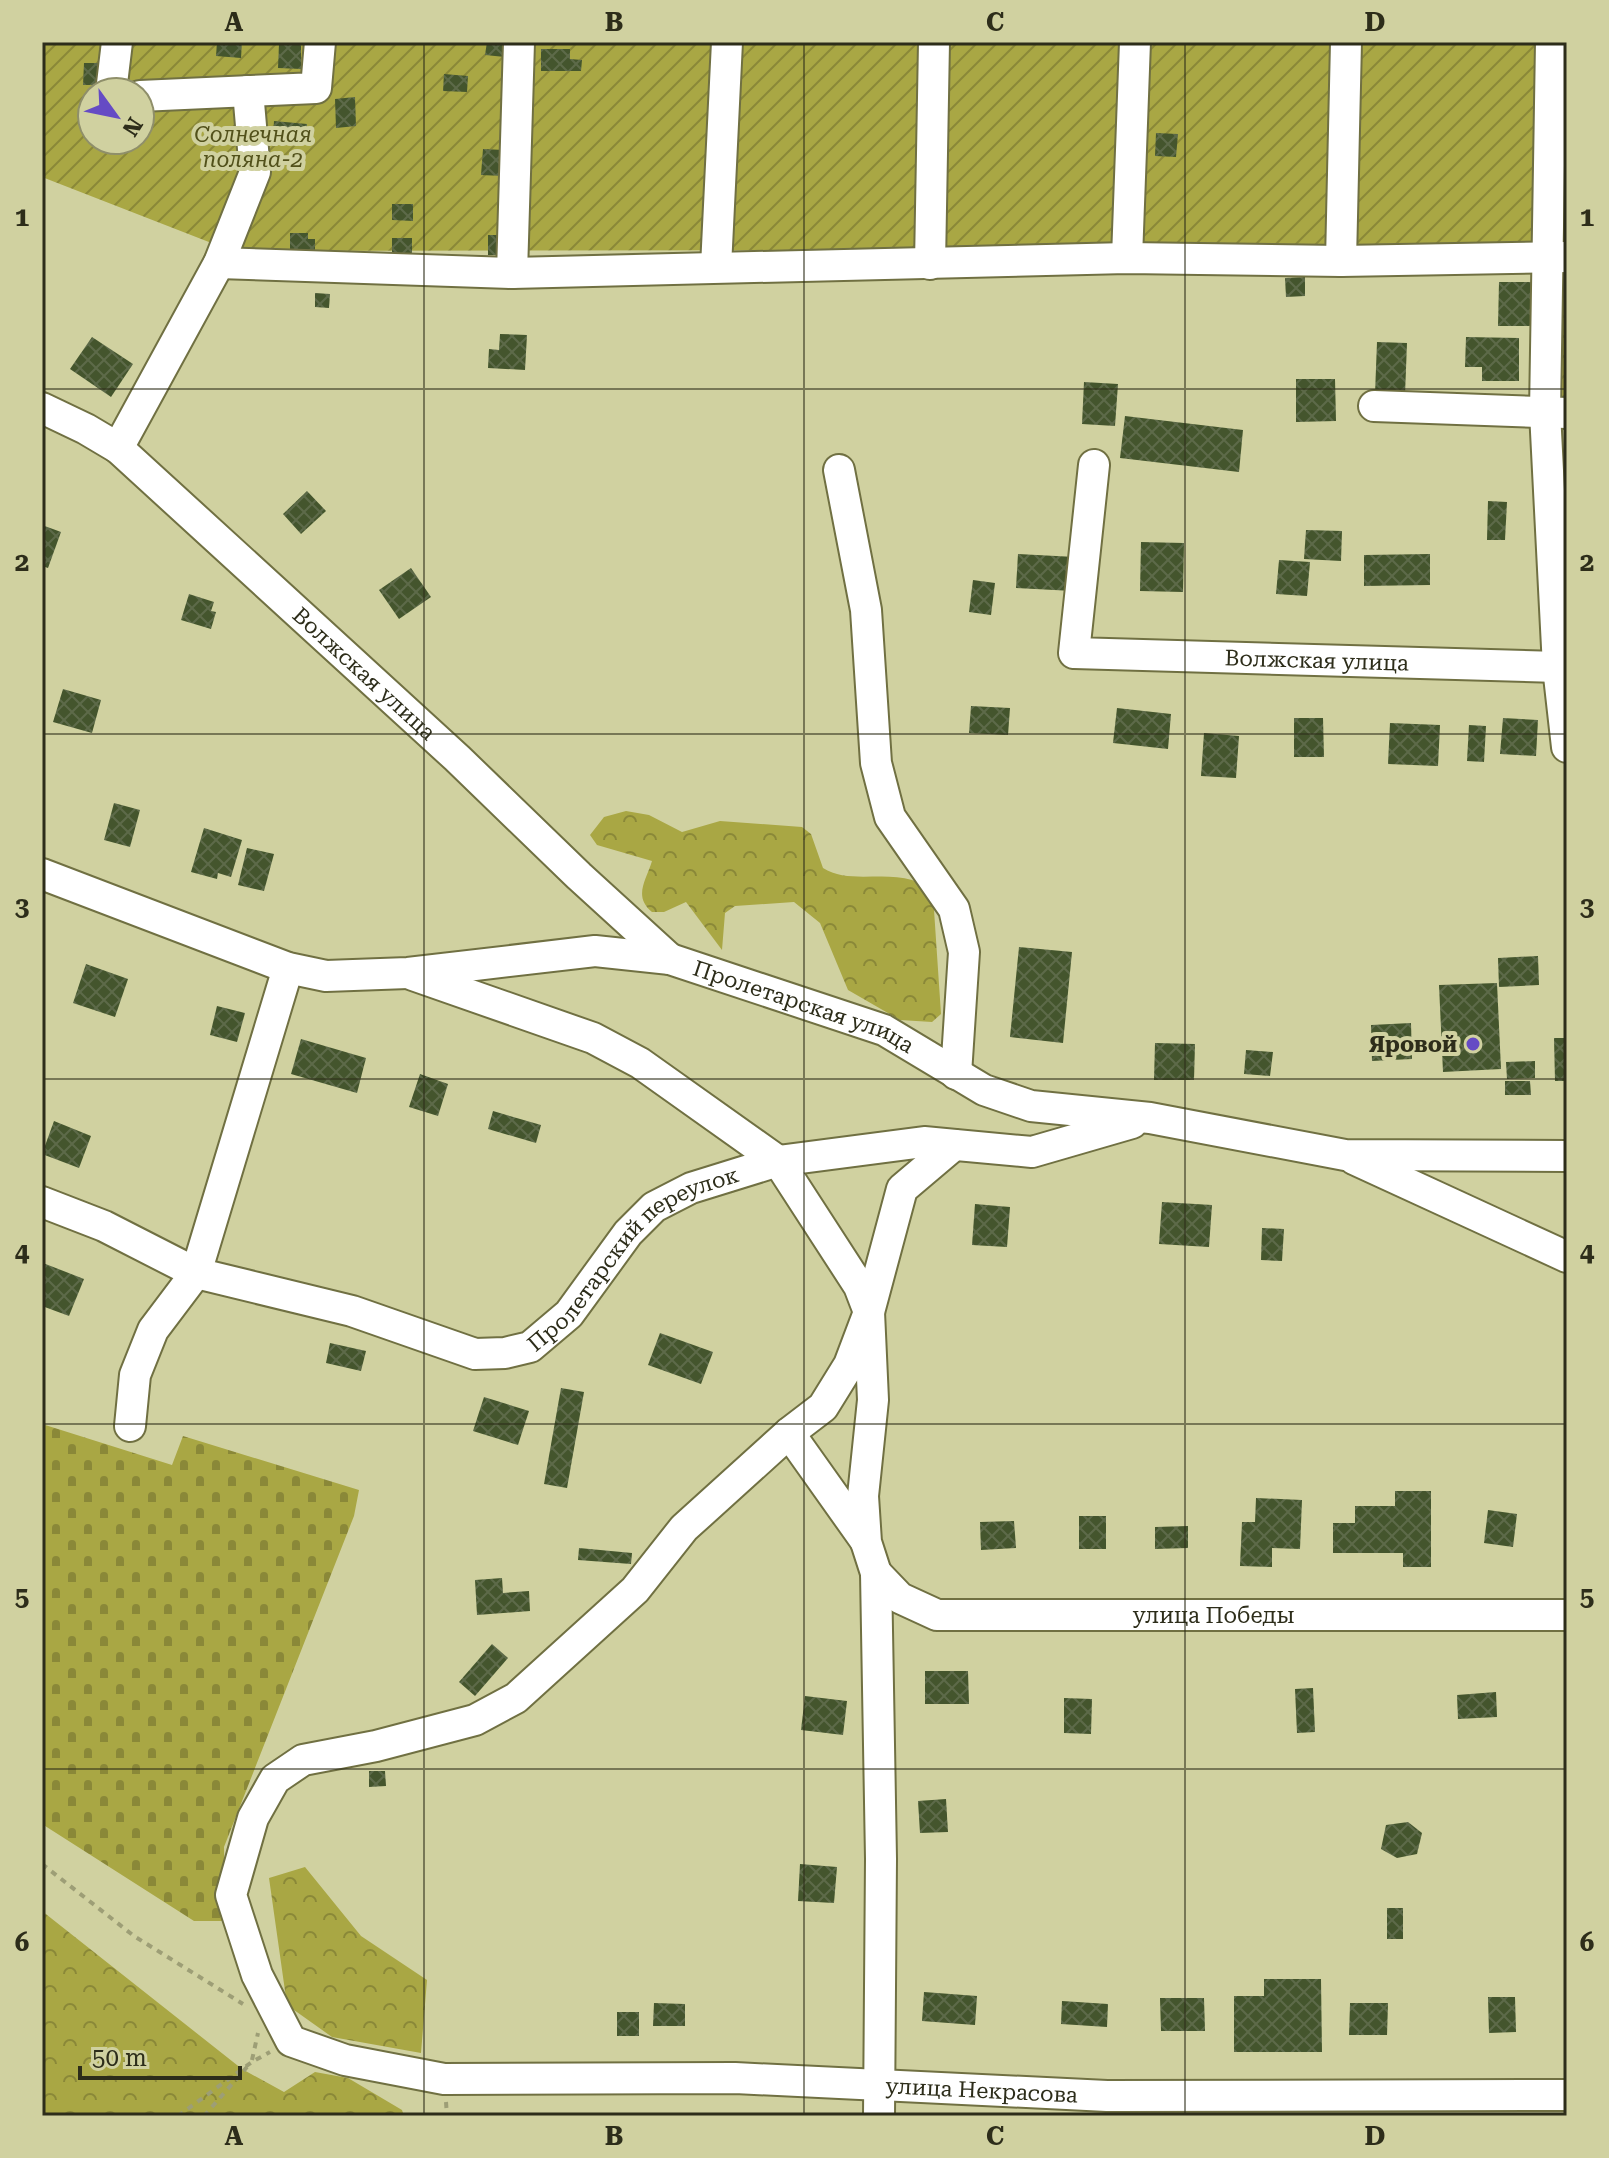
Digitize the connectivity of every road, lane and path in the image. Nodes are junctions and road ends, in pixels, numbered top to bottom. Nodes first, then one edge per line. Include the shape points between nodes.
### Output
1 (117, 42) edge
2 (320, 42) edge
3 (519, 42) edge
4 (727, 42) edge
5 (934, 42) edge
6 (1135, 42) edge
7 (1346, 42) edge
8 (1551, 42) edge
9 (113, 76) edge
10 (248, 91) junction
11 (156, 95) edge
12 (1557, 257) edge
13 (1127, 258) junction
14 (1341, 261) junction
15 (219, 263) junction
16 (930, 264) junction
17 (716, 267) junction
18 (512, 273) junction
19 (1374, 406) dead end
20 (42, 408) edge
21 (1556, 412) edge
22 (118, 448) junction
23 (1094, 465) dead end
24 (839, 470) dead end
25 (1558, 667) junction
26 (1567, 747) edge
27 (42, 874) edge
28 (670, 959) junction
29 (288, 968) junction
30 (408, 973) junction
31 (956, 1074) junction
32 (1150, 1118) junction
33 (954, 1145) junction
34 (1345, 1155) junction
35 (1567, 1156) edge
36 (778, 1161) junction
37 (42, 1202) edge
38 (1567, 1257) edge
39 (196, 1273) junction
40 (869, 1312) junction
41 (130, 1426) dead end
42 (789, 1433) junction
43 (866, 1542) junction
44 (876, 1573) junction
45 (1567, 1615) edge
46 (42, 1864) edge
47 (249, 2007) dead end
48 (259, 2031) dead end
49 (291, 2041) junction
50 (252, 2062) junction
51 (880, 2086) junction
52 (1567, 2095) edge
53 (178, 2116) edge
54 (204, 2116) edge
55 (879, 2116) edge

1 - 9 street
2 - 10 street via 316,88
3 - 18 street
4 - 17 street
5 - 16 street
6 - 13 street
7 - 14 street
8 - 12 street
10 - 11 street
10 - 15 street via 255,172
12 - 14 street
12 - 21 street
13 - 14 street
13 - 16 street
15 - 18 street
15 - 22 street
16 - 17 street
17 - 18 street
19 - 21 street
20 - 22 street, Волжская улица
21 - 25 street
22 - 28 street, Волжская улица
23 - 25 street, Волжская улица via 1074,653
24 - 31 street via 866,610 876,763 890,817 954,909 964,952
25 - 26 street
27 - 29 street, Пролетарская улица
28 - 30 street, Пролетарская улица via 595,951
28 - 31 street, Пролетарская улица via 884,1030
29 - 30 street, Пролетарская улица via 326,976
29 - 39 street
30 - 36 street via 593,1038 640,1063
31 - 32 street, Пролетарская улица via 1031,1106
32 - 33 street, Пролетарский переулок via 1032,1152
32 - 34 street, Пролетарская улица
33 - 36 street, Пролетарский переулок via 924,1142
33 - 40 street via 902,1189
34 - 35 street, Пролетарская улица
34 - 38 street
36 - 39 street, Пролетарский переулок via 691,1188 654,1207 628,1233 569,1314 530,1347 505,1353 475,1354 352,1311
36 - 40 street via 859,1286
37 - 39 street, Пролетарский переулок via 104,1226
39 - 41 street via 153,1330 135,1375
40 - 42 street via 849,1365 823,1407
40 - 43 street via 873,1400 863,1496
42 - 43 street
42 - 49 street via 684,1528 635,1590 516,1698 475,1720 303,1760 275,1779 253,1818 231,1895 257,1975
43 - 44 street
44 - 45 street, улица Победы via 900,1598 937,1615
44 - 51 street
46 - 47 path via 134,1936
48 - 50 path
49 - 50 path
49 - 51 street, улица Некрасова via 345,2060 444,2079 735,2078
50 - 53 path
50 - 54 path
51 - 52 street, улица Некрасова via 1107,2096
51 - 55 street

